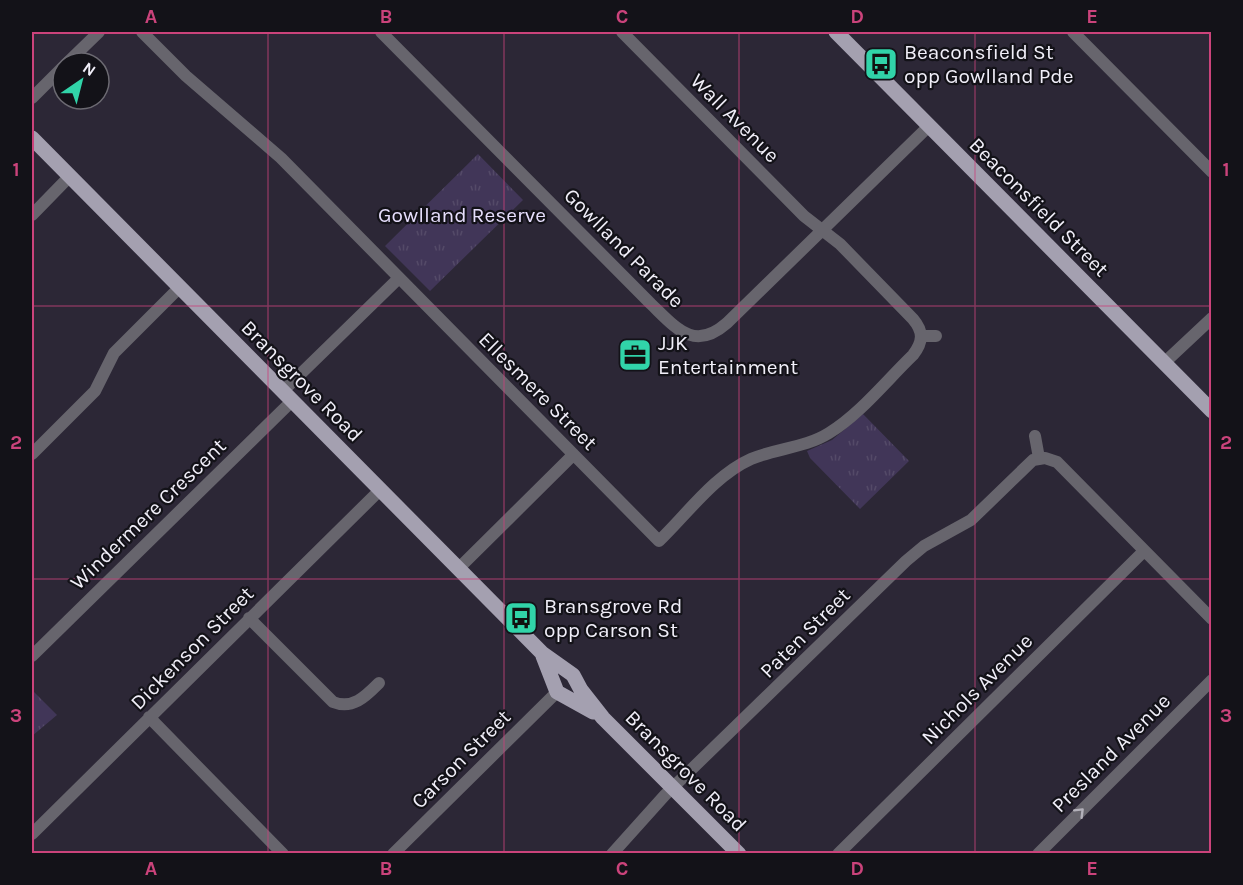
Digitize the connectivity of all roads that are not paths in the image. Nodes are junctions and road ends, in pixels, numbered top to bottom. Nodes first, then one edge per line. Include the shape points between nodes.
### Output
1 (99, 32) edge
2 (142, 32) edge
3 (381, 32) edge
4 (622, 32) edge
5 (836, 32) edge
6 (1073, 32) edge
7 (79, 51) edge
8 (51, 79) edge
9 (32, 98) edge
10 (929, 126) junction
11 (32, 138) edge
12 (1212, 172) edge
13 (70, 177) junction
14 (32, 215) edge
15 (822, 230) junction
16 (399, 278) junction
17 (179, 288) junction
18 (1212, 318) edge
19 (922, 336) junction
20 (936, 336) dead end
21 (1164, 363) junction
22 (288, 396) junction
23 (1212, 411) edge
24 (1035, 436) dead end
25 (32, 454) edge
26 (573, 455) junction
27 (1039, 458) junction
28 (380, 490) junction
29 (1144, 551) junction
30 (459, 568) junction
31 (249, 618) junction
32 (1212, 620) edge
33 (542, 654) junction
34 (32, 656) edge
35 (573, 677) junction
36 (1212, 680) edge
37 (379, 683) dead end
38 (558, 689) junction
39 (149, 717) junction
40 (603, 718) junction
41 (674, 788) junction
42 (32, 834) edge
43 (283, 854) edge
44 (393, 854) edge
45 (612, 854) edge
46 (739, 854) edge
47 (838, 854) edge
48 (1038, 854) edge

1 - 7 street
2 - 16 street, Ellesmere Street via 186,76 281,158
3 - 15 street, Gowlland Parade via 651,304 689,336 703,336 721,328
4 - 15 street, Wall Avenue
5 - 10 main road, Beaconsfield Street
6 - 12 street
8 - 9 street
10 - 15 street, Gowlland Parade
10 - 21 main road, Beaconsfield Street
11 - 13 main road, Bransgrove Road
13 - 14 street
13 - 17 main road, Bransgrove Road
15 - 19 street via 913,319
16 - 22 street, Windermere Crescent
16 - 26 street, Ellesmere Street
17 - 22 main road, Bransgrove Road
17 - 25 street via 114,353 95,391
18 - 21 street
19 - 20 street
19 - 26 street, Ellesmere Street via 913,355 837,428 814,441 741,464 659,541
21 - 23 main road, Beaconsfield Street
22 - 28 main road, Bransgrove Road
22 - 34 street, Windermere Crescent
24 - 27 street
26 - 30 street
27 - 29 street via 1057,462
27 - 41 street, Paten Street via 971,520 910,556
28 - 30 main road, Bransgrove Road
28 - 31 street, Dickenson Street
29 - 32 street
29 - 47 street, Nichols Avenue
30 - 33 main road, Bransgrove Road
31 - 37 street via 333,702 355,703
31 - 39 street, Dickenson Street
33 - 35 main road, Bransgrove Road
33 - 38 main road, Bransgrove Road
35 - 38 main road via 562,672
35 - 38 main road via 573,693
35 - 40 main road, Bransgrove Road
48 -> 36 street, Presland Avenue
38 - 40 main road, Bransgrove Road
38 - 44 street, Carson Street
39 - 42 street, Dickenson Street
39 - 43 street
40 - 41 main road, Bransgrove Road
41 - 45 street, Paten Street
41 - 46 main road, Bransgrove Road

